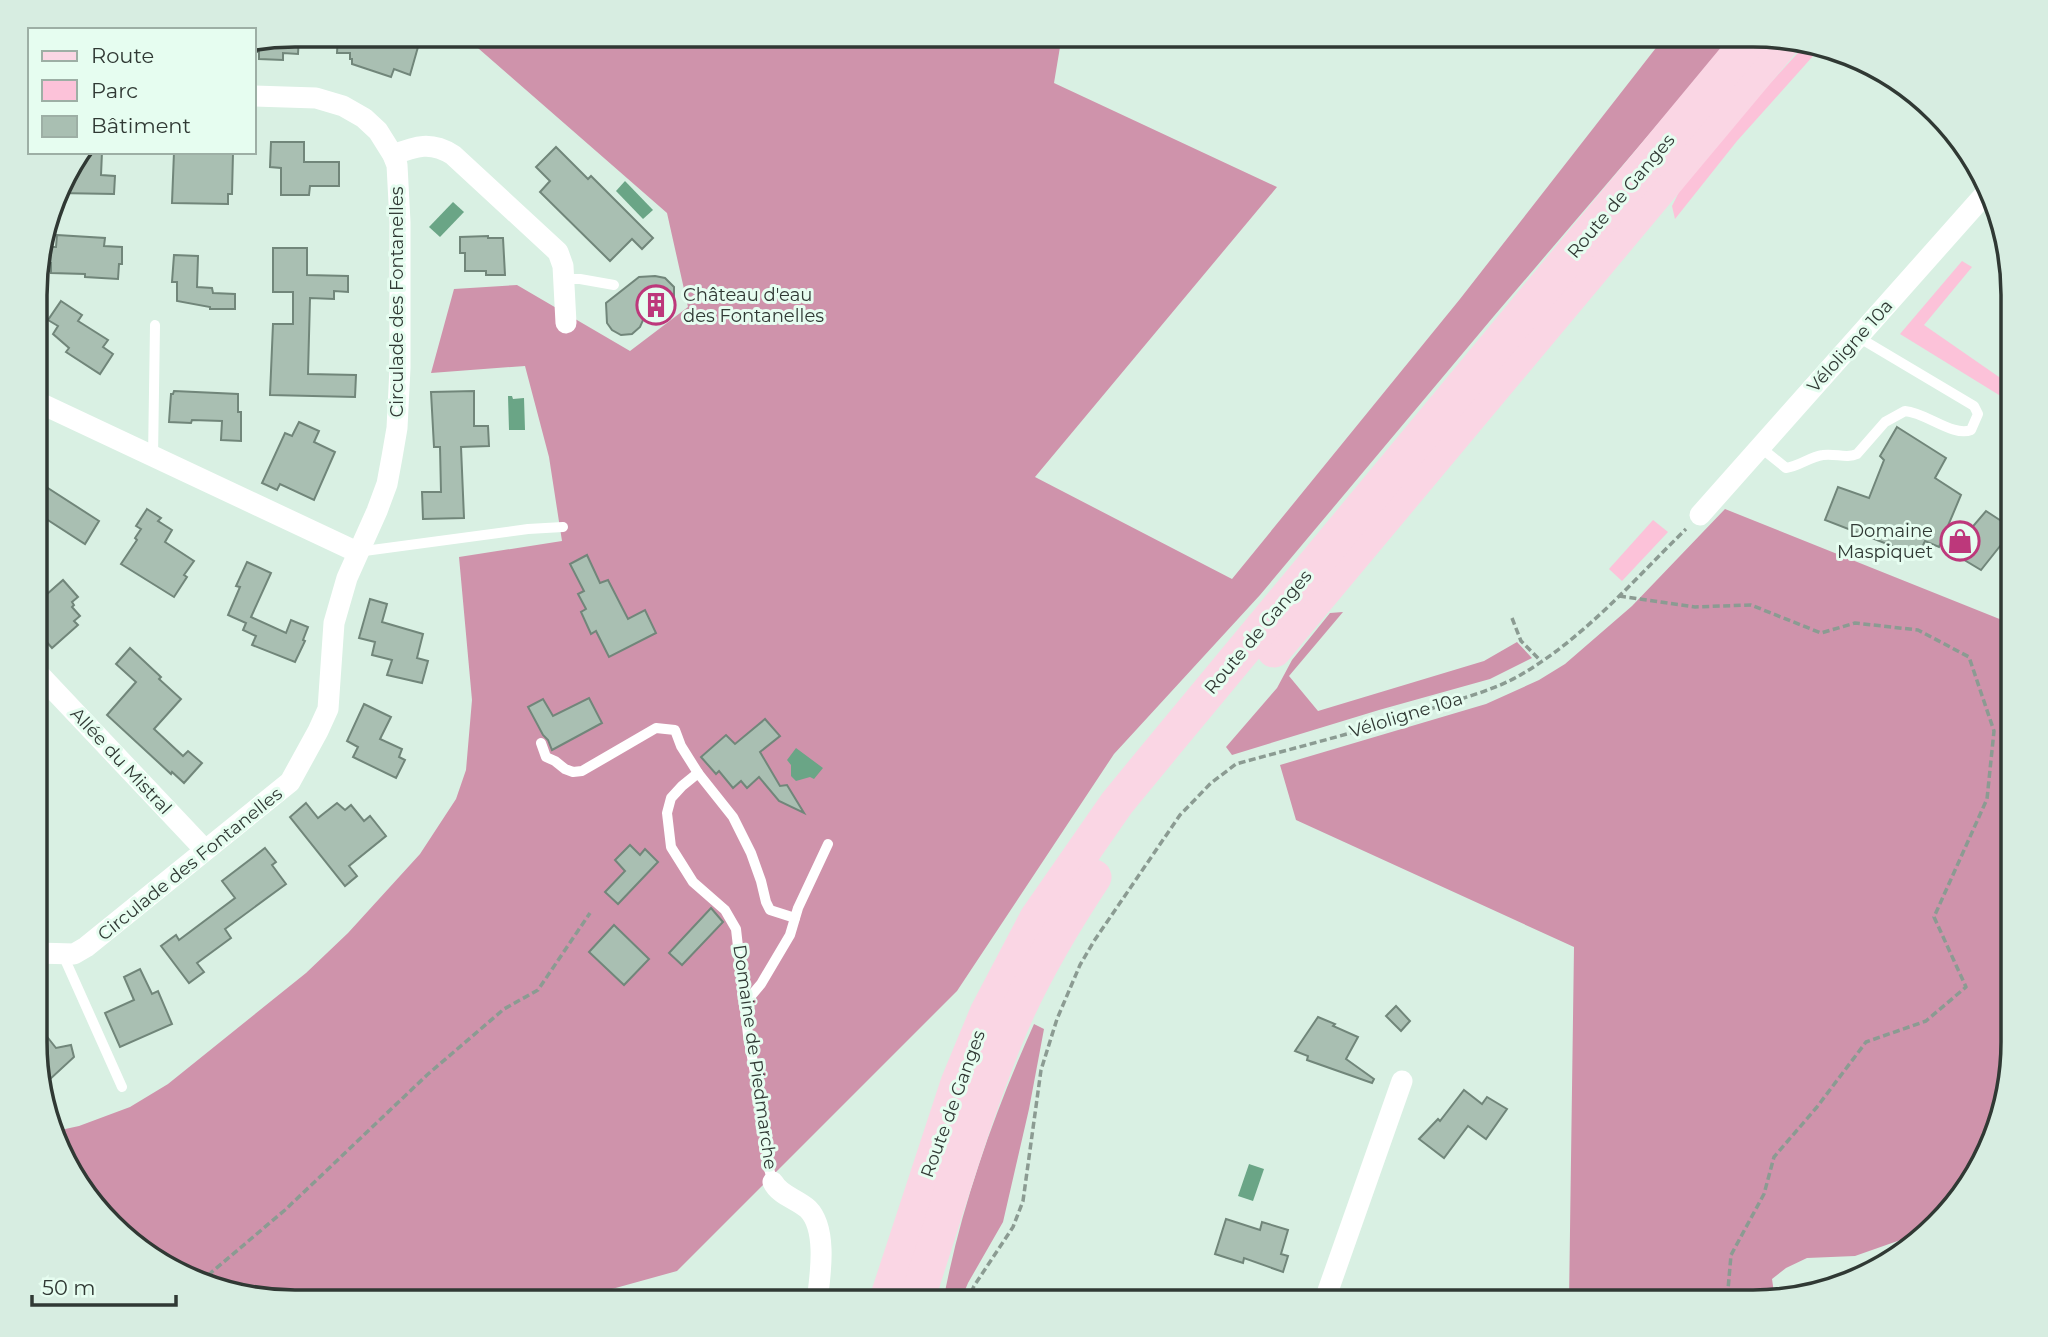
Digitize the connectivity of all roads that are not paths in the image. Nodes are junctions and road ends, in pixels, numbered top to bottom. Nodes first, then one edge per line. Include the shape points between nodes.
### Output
1 (1744, 47) edge
2 (1777, 48) edge
3 (1789, 50) edge
4 (256, 96) edge
5 (393, 155) junction
6 (1981, 199) edge
7 (1591, 270) junction
8 (564, 279) junction
9 (614, 285) dead end
10 (566, 323) dead end
11 (155, 325) dead end
12 (1858, 337) junction
13 (47, 406) edge
14 (1760, 447) junction
15 (153, 457) junction
16 (1700, 515) road end
17 (563, 527) dead end
18 (357, 552) junction
19 (47, 683) edge
20 (541, 743) dead end
21 (698, 773) junction
22 (828, 844) dead end
23 (205, 850) junction
24 (795, 918) junction
25 (47, 954) edge
26 (63, 955) junction
27 (745, 1003) junction
28 (1402, 1081) dead end
29 (122, 1087) dead end
30 (773, 1182) joint
31 (819, 1290) edge
32 (890, 1290) edge
33 (920, 1290) edge
34 (1328, 1290) edge

1 - 32 main road, Route de Ganges via 1084,848 1037,918 986,1013 958,1083
2 - 7 main road, Route de Ganges
3 - 7 main road
4 - 5 street, Circulade des Fontanelles via 316,98 343,106 378,131
5 - 8 street via 427,145 453,155 558,252
5 - 18 street, Circulade des Fontanelles via 400,222 397,428 387,484
6 - 12 street, Véloligne 10a
7 - 33 main road, Route de Ganges via 1118,839 1067,917 1008,1032
8 - 9 lane
8 - 10 street
11 - 15 lane
12 - 14 street, Véloligne 10a
12 - 14 lane via 1974,406 1978,414 1971,430 1956,431 1905,411 1885,422 1851,457 1825,454 1786,468
13 - 15 street
14 - 16 street, Véloligne 10a
15 - 18 street
17 - 18 lane
18 - 23 street, Circulade des Fontanelles via 334,623 328,709 318,731 290,782
19 - 23 street, Allée du Mistral
20 - 21 lane via 546,757 573,772 656,728 675,730
21 - 24 lane via 733,817 751,853 765,902 770,909
21 - 27 lane, Domaine de Piedmarche via 671,799 667,813 671,847 693,882 725,910 736,929
22 - 24 lane
23 - 26 street, Circulade des Fontanelles via 86,947
24 - 27 lane via 790,935
25 - 26 street, Circulade des Fontanelles
26 - 29 lane
27 - 30 lane, Domaine de Piedmarche
28 - 34 street
30 - 31 street via 817,1222

